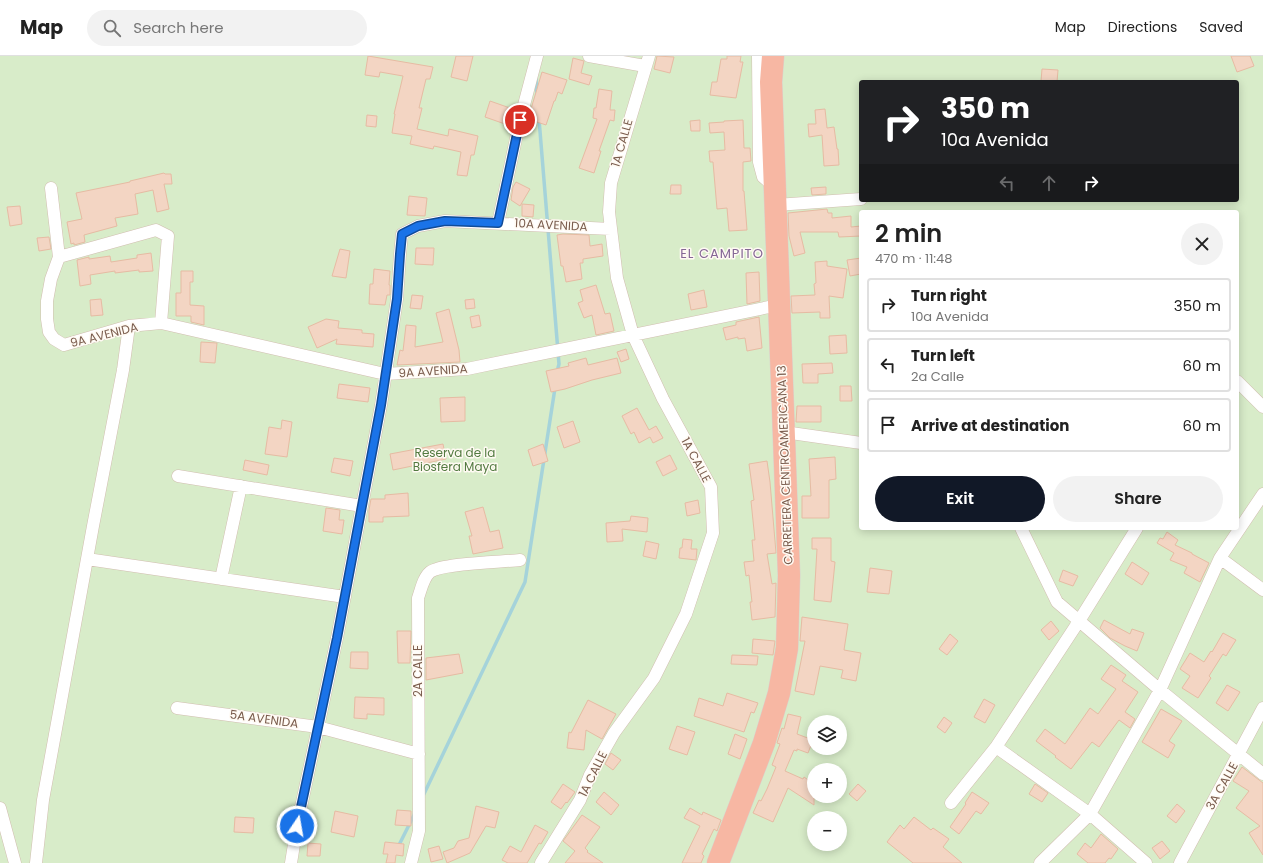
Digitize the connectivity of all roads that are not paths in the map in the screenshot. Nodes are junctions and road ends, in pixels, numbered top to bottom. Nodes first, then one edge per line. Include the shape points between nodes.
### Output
1 (537, 56) edge
2 (589, 56) edge
3 (758, 56) edge
4 (773, 56) edge
5 (647, 61) edge
6 (51, 188) dead end
7 (775, 196) junction
8 (859, 199) edge
9 (498, 223) junction
10 (611, 228) junction
11 (59, 257) junction
12 (779, 305) junction
13 (161, 323) junction
14 (129, 326) junction
15 (633, 335) junction
16 (385, 374) junction
17 (1239, 383) edge
18 (1263, 407) edge
19 (784, 432) junction
20 (859, 443) edge
21 (178, 476) dead end
22 (241, 486) junction
23 (1263, 494) edge
24 (362, 506) junction
25 (1022, 530) edge
26 (1136, 530) edge
27 (1239, 530) edge
28 (1239, 530) edge
29 (1220, 558) junction
30 (87, 559) junction
31 (520, 560) dead end
32 (221, 579) junction
33 (1263, 590) edge
34 (345, 597) junction
35 (1079, 621) junction
36 (1160, 690) junction
37 (177, 708) dead end
38 (1263, 708) edge
39 (318, 727) junction
40 (996, 747) junction
41 (419, 754) junction
42 (1239, 755) junction
43 (1263, 774) edge
44 (952, 803) dead end
45 (0, 808) edge
46 (1090, 814) junction
47 (15, 863) edge
48 (36, 863) edge
49 (291, 863) edge
50 (411, 863) edge
51 (541, 863) edge
52 (718, 863) edge
53 (1040, 863) edge
54 (1146, 863) edge
55 (1180, 863) edge

1 - 9 street via 520,120
2 - 5 street
3 - 7 street via 758,162 763,177
4 - 7 highway, CARRETERA CENTROAMERICANA 13 via 771,82
5 - 10 street, 1A CALLE via 611,183
6 - 11 street
7 - 8 street
7 - 12 highway, CARRETERA CENTROAMERICANA 13
9 - 10 street, 10A AVENIDA
9 - 16 street, 10A AVENIDA via 445,221 418,226 402,234 397,299
10 - 15 street, 1A CALLE via 617,278
11 - 13 street via 156,230 168,236
11 - 14 street, 9A AVENIDA via 51,279 46,319 49,332 54,339 64,345
12 - 15 street, 9A AVENIDA
12 - 19 highway, CARRETERA CENTROAMERICANA 13
13 - 14 street, 9A AVENIDA
13 - 16 street, 9A AVENIDA
14 - 30 street
15 - 16 street, 9A AVENIDA via 467,369
15 - 51 street, 1A CALLE via 663,399 711,487 713,533 686,614 654,678 614,733 590,775 580,800
16 - 24 street
17 - 18 street
19 - 20 street
19 - 52 highway, CARRETERA CENTROAMERICANA 13 via 789,574 787,648 779,693 764,743
21 - 22 street
22 - 24 street
22 - 32 street
23 - 27 street
24 - 34 street
25 - 35 street via 1057,602
26 - 35 street
28 - 29 street
29 - 33 street
29 - 36 street
30 - 32 street
30 - 48 street via 43,800
31 - 41 street, 2A CALLE via 444,567 430,573 424,581 418,598
32 - 34 street
34 - 39 street
35 - 36 street
35 - 40 street
36 - 42 street
36 - 46 street
37 - 39 street, 5A AVENIDA
38 - 42 street, 3A CALLE
39 - 41 street, 5A AVENIDA
39 - 49 street
40 - 44 street
40 - 46 street
41 - 50 street, 2A CALLE via 419,831
42 - 43 street
42 - 55 street, 3A CALLE
45 - 47 street
46 - 53 street
46 - 54 street

